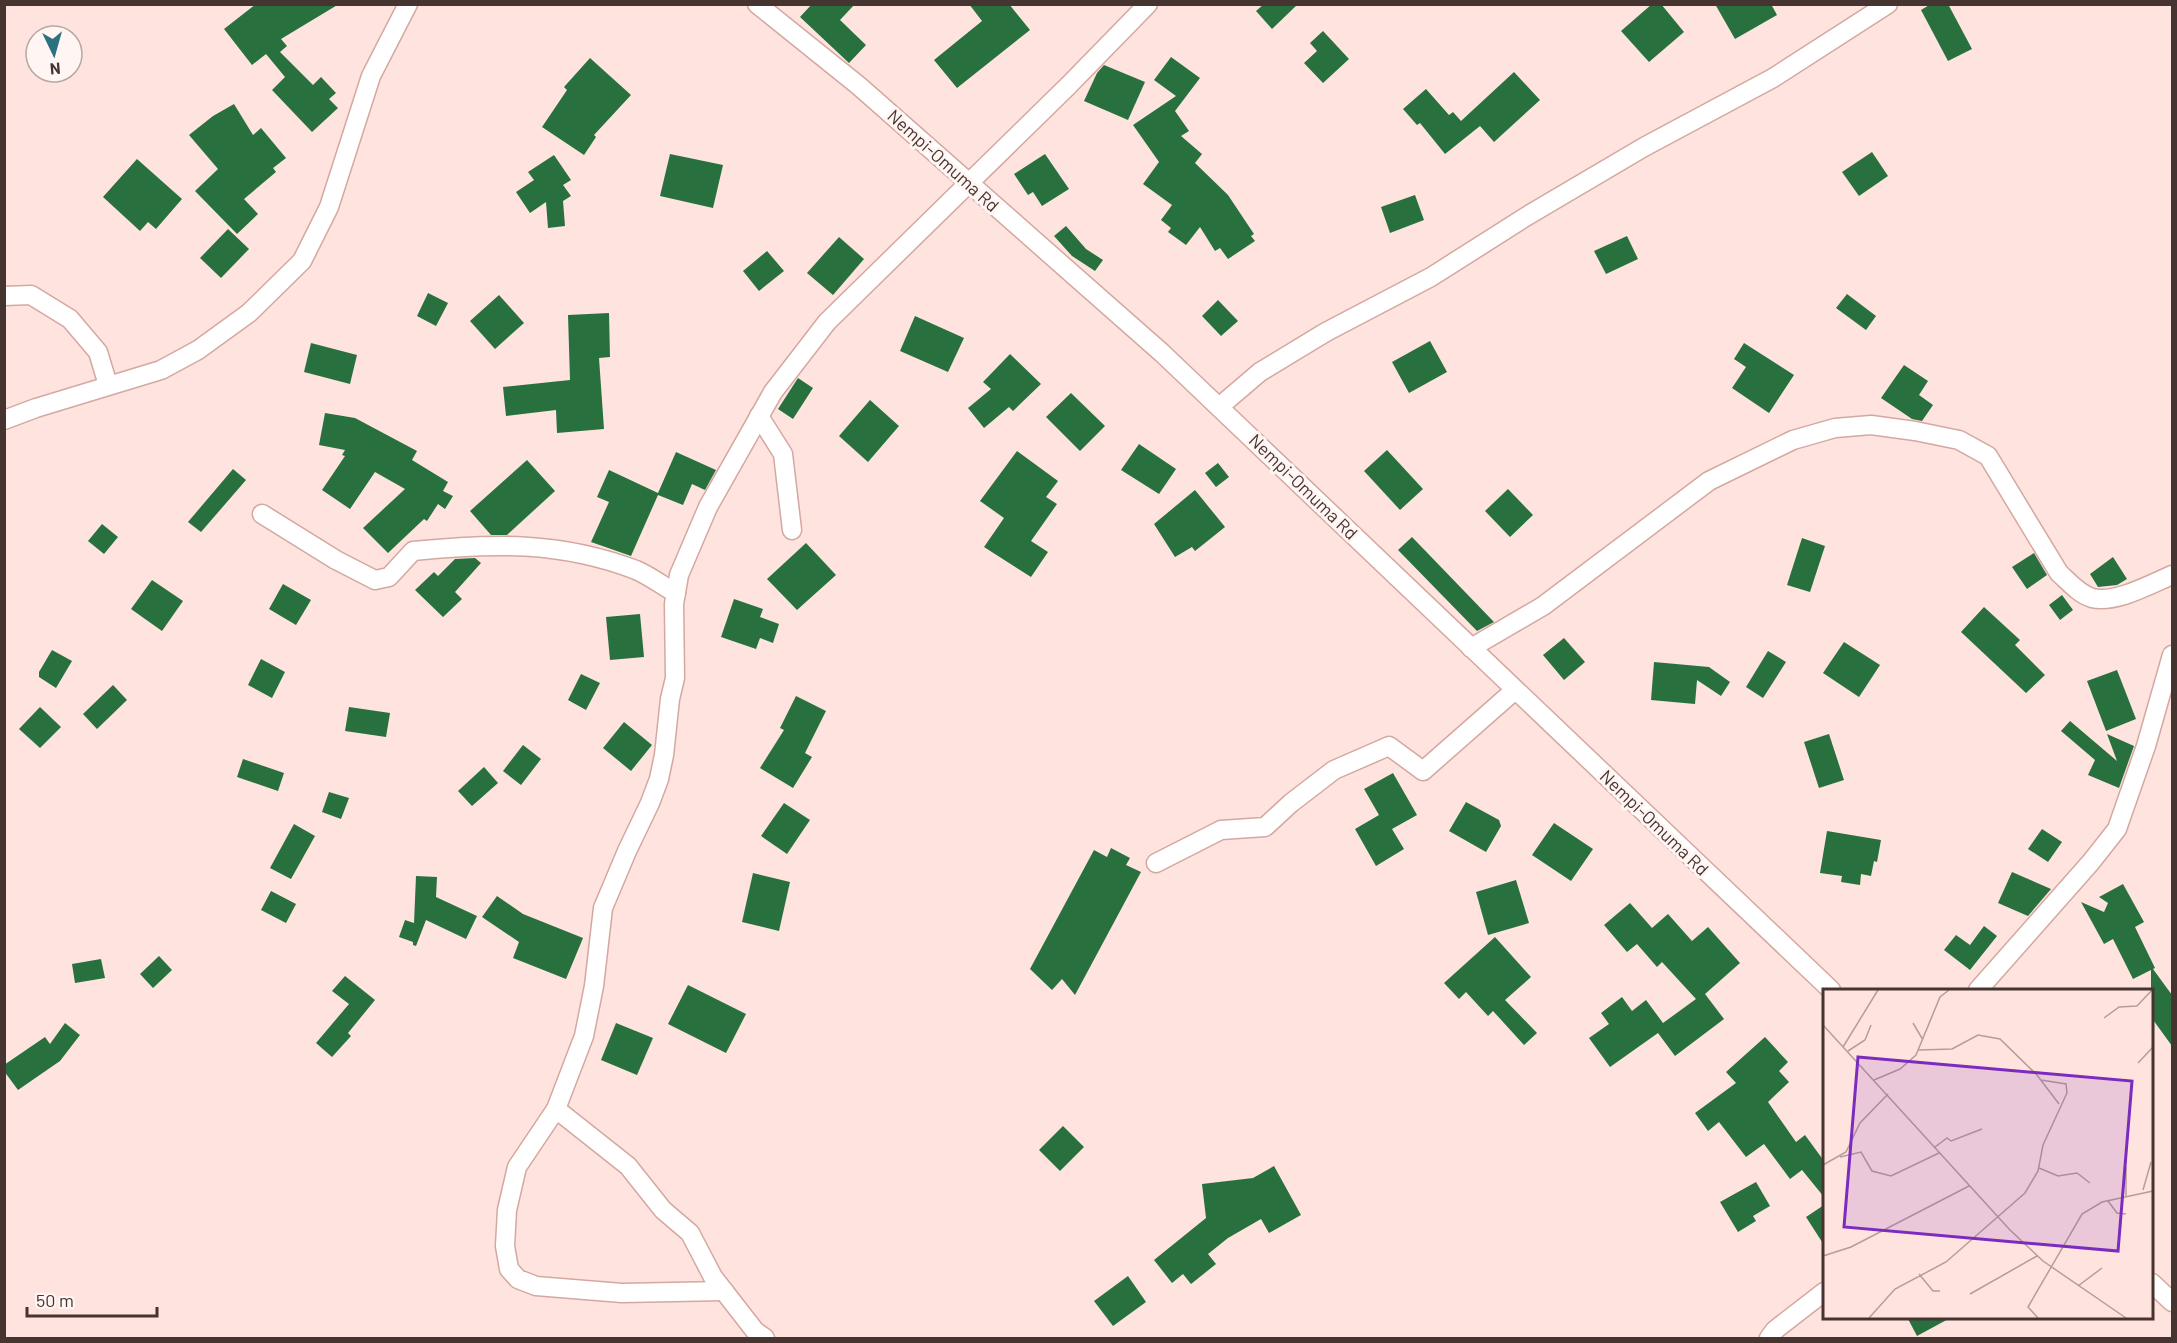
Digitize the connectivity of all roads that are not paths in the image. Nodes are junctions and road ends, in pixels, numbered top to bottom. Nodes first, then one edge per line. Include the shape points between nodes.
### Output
1 (408, 4) edge
2 (757, 4) edge
3 (1148, 4) edge
4 (1888, 4) edge
5 (969, 183) junction
6 (4, 296) edge
7 (108, 385) junction
8 (1219, 407) junction
9 (759, 416) junction
10 (4, 420) edge
11 (262, 514) dead end
12 (792, 530) dead end
13 (2172, 575) edge
14 (676, 593) junction
15 (1471, 648) junction
16 (2172, 655) edge
17 (1515, 690) junction
18 (1156, 863) dead end
19 (1830, 989) edge
20 (1979, 989) edge
21 (556, 1109) junction
22 (2153, 1285) edge
23 (724, 1291) junction
24 (1823, 1293) edge
25 (2172, 1302) edge
26 (765, 1338) edge
27 (1769, 1338) edge

1 - 7 street via 371,76 329,207 302,261 249,313 198,350 161,370
2 - 5 street, Nempi-Omuma Rd via 859,86
3 - 5 street
4 - 8 street via 1773,78 1644,147 1431,277 1326,332 1260,372
5 - 8 street, Nempi-Omuma Rd
5 - 9 street via 827,322 772,392
6 - 7 street via 31,295 70,319 98,352
7 - 10 street
8 - 15 street, Nempi-Omuma Rd
9 - 12 street via 783,454
9 - 14 street via 708,507
11 - 14 street via 375,580 388,577 413,551 525,545 627,567
13 - 15 street via 2111,600 2092,598 2059,573 1988,456 1959,440 1871,424 1835,428 1793,440 1709,481 1543,606
14 - 21 street via 675,678 661,771 603,908 584,1036
15 - 17 street, Nempi-Omuma Rd
16 - 20 street via 2117,829
17 - 18 street via 1423,771 1389,746 1334,770 1265,827 1221,830
17 - 19 street, Nempi-Omuma Rd
21 - 23 street via 628,1166 663,1210 690,1233
21 - 23 street via 517,1167 507,1210 505,1246 509,1269 519,1279 536,1286 622,1293
22 - 25 street
23 - 26 street
24 - 27 street

